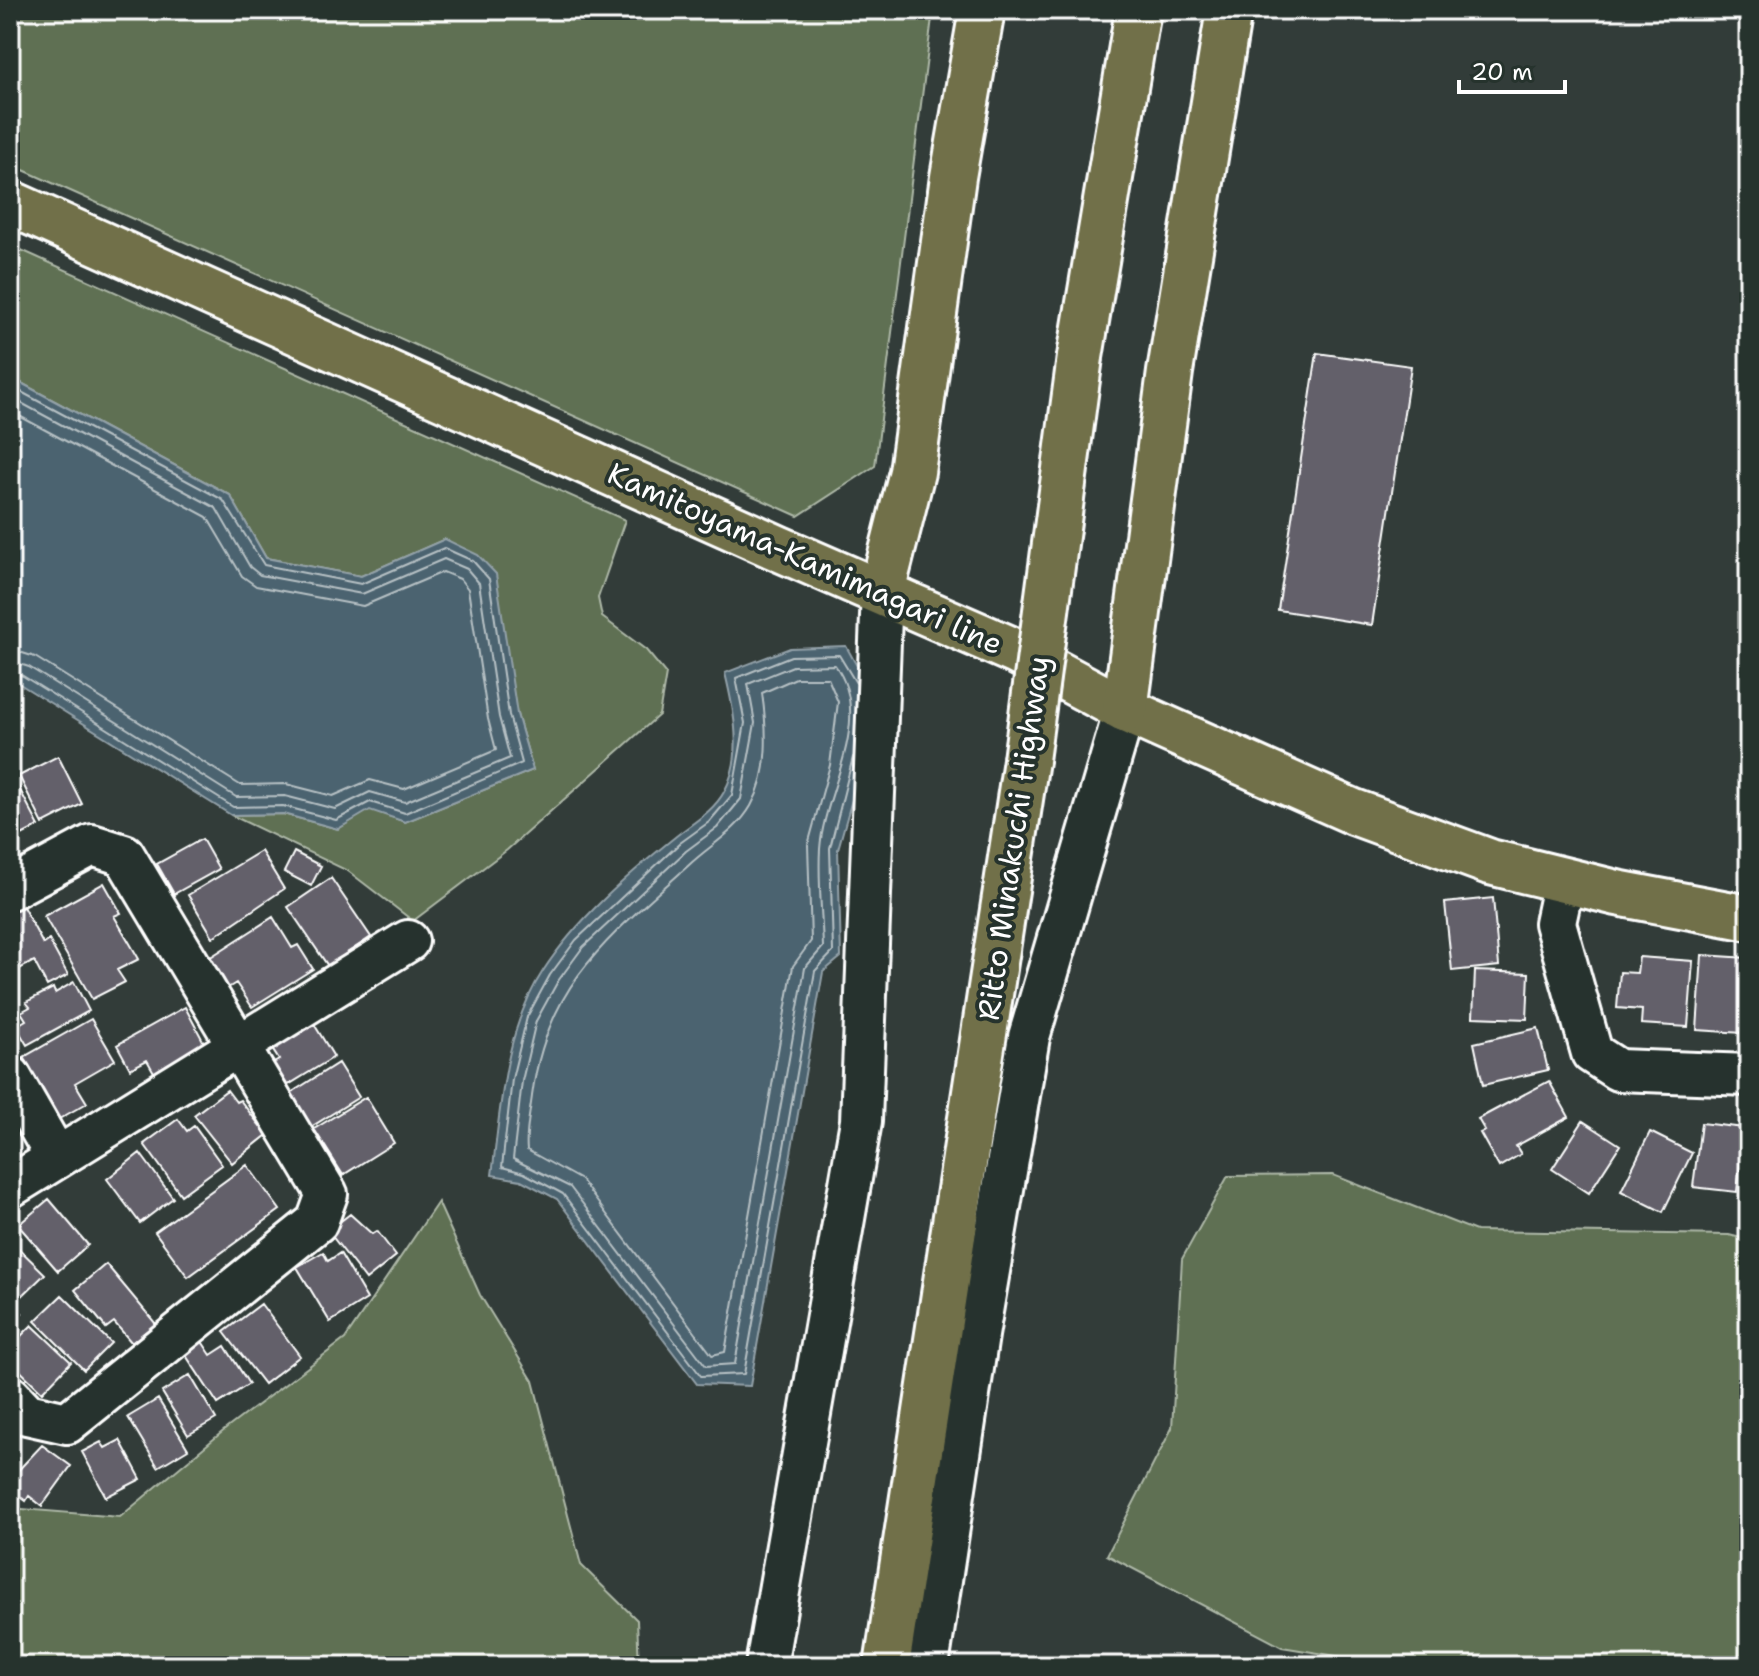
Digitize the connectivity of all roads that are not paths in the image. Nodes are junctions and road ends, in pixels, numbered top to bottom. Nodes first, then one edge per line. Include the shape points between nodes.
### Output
1 (982, 10) edge
2 (1138, 10) edge
3 (1229, 10) edge
4 (10, 203) edge
5 (882, 591) junction
6 (1125, 710) junction
7 (1564, 881) junction
8 (10, 889) edge
9 (1749, 918) edge
10 (408, 941) dead end
11 (240, 1048) junction
12 (1749, 1075) edge
13 (10, 1076) edge
14 (57, 1158) junction
15 (10, 1187) edge
16 (10, 1396) edge
17 (766, 1666) edge
18 (887, 1666) edge
19 (928, 1666) edge

1 - 5 main road via 912,472
2 - 18 main road, Ritto Minakuchi Highway, bridge via 1080,357 1026,760
3 - 6 main road via 1170,372
4 - 5 main road, Kamitoyama-Kamimagari line
5 - 6 main road, Kamitoyama-Kamimagari line via 1017,652
5 - 17 street via 861,1121
6 - 7 main road, Kamitoyama-Kamimagari line via 1354,812 1490,862
6 - 19 street via 1029,1037
7 - 9 main road, Kamitoyama-Kamimagari line
7 - 12 street via 1555,923 1592,1053 1618,1070
8 - 11 street via 92,845 124,855
10 - 11 street
11 - 14 street
11 - 16 street via 327,1194 317,1222 67,1423 27,1414
13 - 14 street
14 - 15 street

